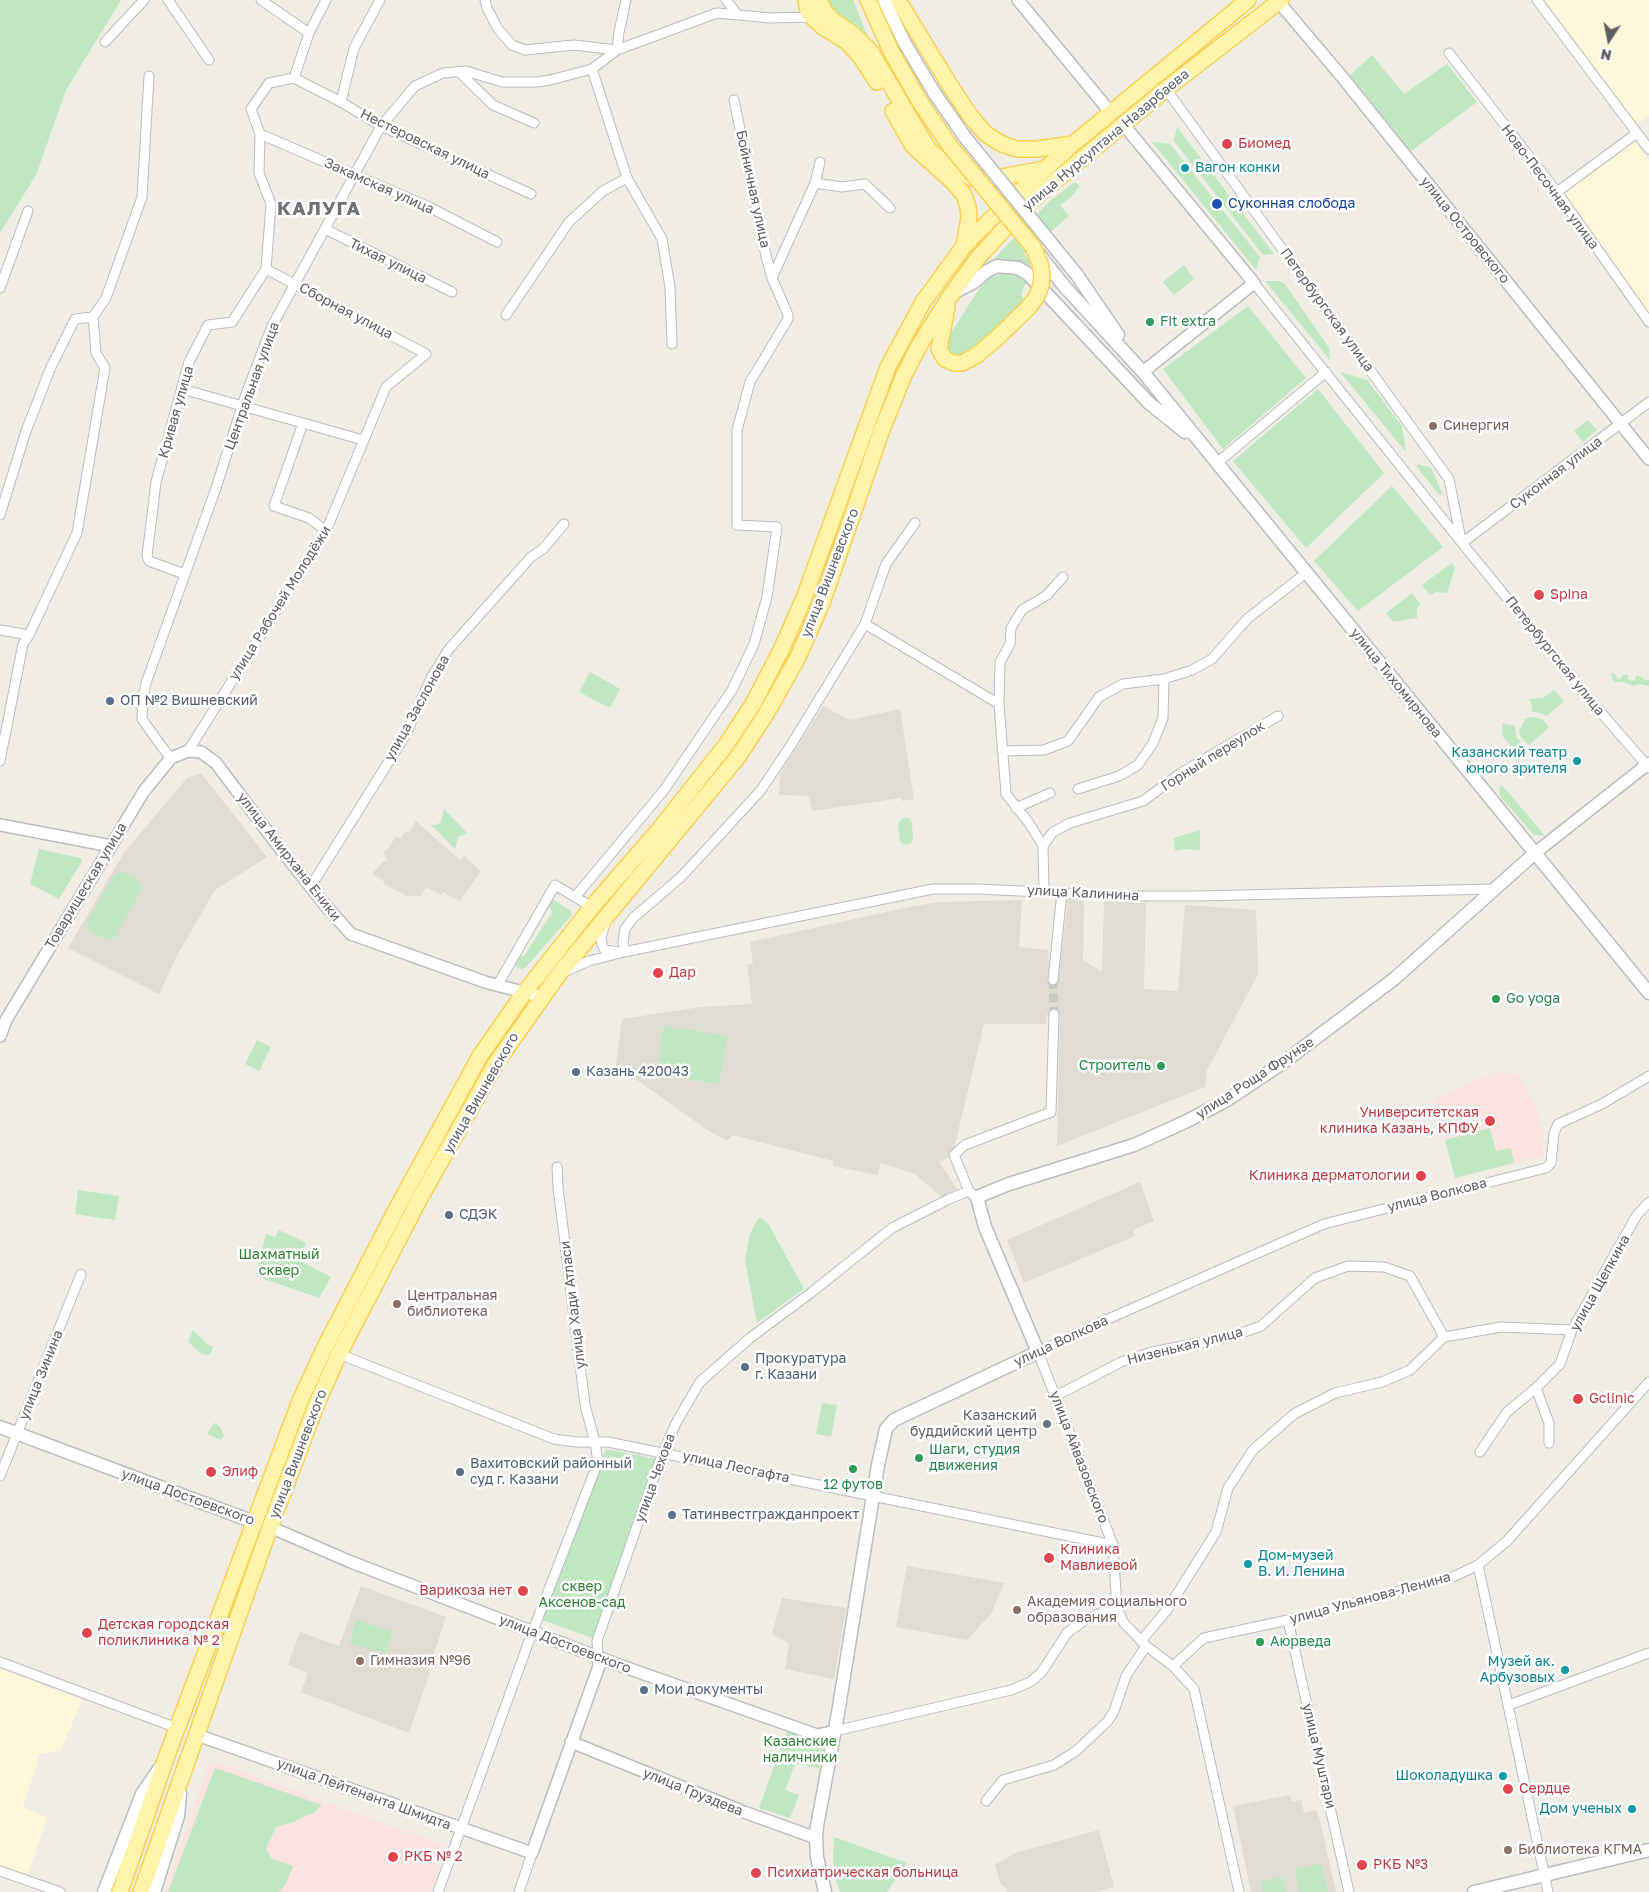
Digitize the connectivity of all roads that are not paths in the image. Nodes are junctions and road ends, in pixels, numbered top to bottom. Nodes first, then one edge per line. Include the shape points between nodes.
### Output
1 (144, 0) edge
2 (168, 0) edge
3 (261, 0) edge
4 (326, 0) edge
5 (380, 0) edge
6 (485, 0) edge
7 (626, 0) edge
8 (726, 0) edge
9 (806, 0) edge
10 (819, 0) edge
11 (868, 0) edge
12 (884, 0) edge
13 (898, 0) edge
14 (1018, 0) edge
15 (1248, 0) edge
16 (1537, 0) edge
17 (1279, 1) edge
18 (737, 14) junction
19 (812, 17) junction
20 (309, 33) junction
21 (105, 42) dead end
22 (617, 50) junction
23 (1449, 54) dead end
24 (209, 60) dead end
25 (592, 69) junction
26 (459, 72) junction
27 (149, 76) dead end
28 (294, 78) junction
29 (1166, 89) junction
30 (734, 100) dead end
31 (341, 102) junction
32 (1111, 113) junction
33 (534, 123) dead end
34 (1124, 124) junction
35 (380, 126) junction
36 (1637, 133) junction
37 (260, 134) junction
38 (1073, 144) junction
39 (1649, 149) edge
40 (820, 162) dead end
41 (1046, 168) junction
42 (354, 175) junction
43 (628, 178) junction
44 (815, 183) junction
45 (1557, 192) junction
46 (531, 194) dead end
47 (890, 208) dead end
48 (28, 211) dead end
49 (325, 229) junction
50 (497, 242) dead end
51 (964, 246) junction
52 (1034, 247) junction
53 (266, 269) junction
54 (772, 278) junction
55 (1254, 283) junction
56 (295, 284) junction
57 (0, 288) edge
58 (452, 292) dead end
59 (950, 296) junction
60 (923, 302) joint
61 (506, 316) dead end
62 (93, 317) junction
63 (1649, 322) edge
64 (672, 344) dead end
65 (426, 354) joint
66 (1143, 372) junction
67 (1326, 372) junction
68 (182, 389) junction
69 (1649, 402) edge
70 (242, 405) junction
71 (303, 423) junction
72 (1621, 424) junction
73 (363, 440) junction
74 (1203, 446) junction
75 (1649, 459) edge
76 (1217, 463) junction
77 (0, 515) edge
78 (564, 524) dead end
79 (915, 524) dead end
80 (326, 531) junction
81 (1462, 543) junction
82 (1306, 573) junction
83 (184, 574) junction
84 (1064, 577) dead end
85 (864, 624) junction
86 (0, 630) edge
87 (29, 635) junction
88 (1164, 679) junction
89 (999, 704) junction
90 (1278, 716) dead end
91 (188, 751) junction
92 (1002, 751) junction
93 (171, 758) junction
94 (0, 762) edge
95 (1648, 766) edge
96 (1078, 788) dead end
97 (1050, 794) dead end
98 (1016, 808) junction
99 (0, 826) edge
100 (111, 846) junction
101 (1043, 846) junction
102 (1534, 853) junction
103 (311, 886) junction
104 (1493, 889) junction
105 (1044, 891) junction
106 (1062, 892) junction
107 (575, 897) junction
108 (592, 906) junction
109 (610, 912) junction
110 (624, 952) junction
111 (559, 974) junction
112 (1053, 980) tunnel mouth
113 (497, 986) junction
114 (524, 993) junction
115 (1649, 994) edge
116 (542, 997) junction
117 (1054, 1014) tunnel mouth
118 (0, 1036) edge
119 (1649, 1076) edge
120 (557, 1167) dead end
121 (973, 1194) junction
122 (1649, 1202) edge
123 (81, 1274) dead end
124 (1572, 1330) junction
125 (1444, 1337) junction
126 (1038, 1352) junction
127 (339, 1354) junction
128 (1649, 1382) edge
129 (1536, 1388) junction
130 (1056, 1396) junction
131 (0, 1427) edge
132 (18, 1433) junction
133 (595, 1442) junction
134 (1549, 1443) dead end
135 (664, 1452) junction
136 (1480, 1452) dead end
137 (0, 1476) edge
138 (873, 1496) junction
139 (254, 1522) junction
140 (270, 1528) junction
141 (1113, 1546) junction
142 (1478, 1565) junction
143 (1117, 1610) junction
144 (1288, 1620) junction
145 (533, 1631) junction
146 (1144, 1643) junction
147 (1649, 1653) edge
148 (598, 1656) junction
149 (0, 1662) edge
150 (1172, 1666) junction
151 (1509, 1705) junction
152 (177, 1728) junction
153 (835, 1731) junction
154 (197, 1735) junction
155 (571, 1742) junction
156 (166, 1758) junction
157 (181, 1780) junction
158 (986, 1801) dead end
159 (460, 1829) junction
160 (816, 1838) junction
161 (1649, 1850) edge
162 (532, 1853) junction
163 (0, 1871) edge
164 (1544, 1874) junction
165 (60, 1892) edge
166 (104, 1892) edge
167 (120, 1892) edge
168 (141, 1892) edge
169 (154, 1892) edge
170 (438, 1892) edge
171 (519, 1892) edge
172 (825, 1892) edge
173 (1239, 1892) edge
174 (1349, 1892) edge
175 (1474, 1892) edge
176 (1548, 1892) edge

1 - 21 street
2 - 24 street
3 - 20 street
4 - 20 street
5 - 31 street via 354,48
6 - 22 street via 498,29 512,45 525,50 574,45
7 - 22 street
8 - 18 street
9 - 19 main road
10 - 41 main road via 834,21 871,52 929,150 952,169 971,178 990,180
11 - 52 main road, bridge via 892,53 920,102 950,146
12 - 66 main road, bridge via 935,94 965,137 1077,275
13 - 38 main road via 951,87 986,134 1016,149
14 - 32 street
15 - 32 main road, улица Нурсултана Назарбаева
16 - 36 street
17 - 29 main road, улица Нурсултана Назарбаева
17 - 72 street, улица Островского
18 - 19 street, Центральная улица via 770,18
18 - 22 street, Центральная улица via 717,13
19 - 51 main road via 846,41 860,56 913,146 964,195 969,217
20 - 28 street
22 - 25 street, Центральная улица
23 - 45 street, Ново-Песочная улица
25 - 26 street, Центральная улица via 537,82 502,82 484,75
25 - 43 street
26 - 33 street via 493,105
26 - 35 street, Центральная улица via 443,73 415,86
27 - 62 street via 142,197 106,298
28 - 31 street, Нестеровская улица
28 - 37 street, Кривая улица via 269,83 252,109
29 - 34 main road, улица Нурсултана Назарбаева
29 - 81 street, Петербургская улица via 1450,479
30 - 54 street, Бойничная улица
31 - 35 street, Нестеровская улица
32 - 38 main road, улица Нурсултана Назарбаева
34 - 55 street, Петербургская улица
34 - 59 main road, улица Нурсултана Назарбаева via 1027,204 977,259
35 - 42 street, Центральная улица
35 - 46 street, Нестеровская улица
36 - 39 street
36 - 45 street
37 - 42 street, Закамская улица
37 - 53 street, Кривая улица via 259,173 271,204
38 - 41 main road, улица Нурсултана Назарбаева
40 - 44 street, Бойничная улица
41 - 51 main road, улица Нурсултана Назарбаева
42 - 49 street, Центральная улица
42 - 50 street, Закамская улица via 427,206
43 - 61 street via 603,191 569,222
43 - 64 street via 662,240 670,287
44 - 47 street via 842,187 865,184
44 - 54 street, Бойничная улица
45 - 63 street, Ново-Песочная улица
48 - 57 street
49 - 56 street, Центральная улица
49 - 58 street, Тихая улица
51 - 60 main road, улица Нурсултана Назарбаева
52 - 59 main road, bridge via 1042,274 1037,296 998,337 962,363 945,359 938,349
52 - 66 main road via 1064,286
53 - 56 street, Сборная улица
53 - 68 street, Кривая улица via 232,322 208,325 189,362
54 - 107 street, Бойничная улица via 788,319 750,382 737,430 737,525 777,527 767,597 754,644 732,690 664,790
55 - 66 street
55 - 67 street, Петербургская улица
56 - 65 street, Сборная улица
56 - 70 street, Центральная улица via 272,326
59 - 74 main road via 998,266 1018,268 1028,274 1149,403
59 - 109 main road, улица Вишневского via 904,375 822,603 798,657 738,757
60 - 108 main road, улица Вишневского via 888,367 804,598 752,704 726,745 658,831
62 - 77 street via 75,319 51,367 26,431
62 - 87 street via 96,353 105,368 77,533
65 - 73 street, улица Рабочей Молодёжи via 386,387
66 - 74 main road, улица Тихомирнова
67 - 76 street
67 - 81 street, Петербургская улица
68 - 70 street
68 - 83 street, Кривая улица via 156,482 147,556 149,561
69 - 72 street, Суконная улица
70 - 71 street
70 - 83 street, Центральная улица
71 - 73 street
71 - 80 street via 274,506 309,518
72 - 75 street, улица Островского
72 - 81 street, Суконная улица
73 - 80 street, улица Рабочей Молодёжи
74 - 76 main road, улица Тихомирнова
76 - 82 main road, улица Тихомирнова
78 - 103 street, улица Заслонова via 449,649 431,678 406,734
79 - 85 street via 886,564
80 - 91 street, улица Рабочей Молодёжи
81 - 95 street, Петербургская улица
82 - 88 street via 1247,619 1212,659
82 - 102 main road, улица Тихомирнова
83 - 93 street, Центральная улица via 143,698 142,719
84 - 89 street via 1047,595 1022,610 1011,628 1010,644 1000,662
85 - 89 street
85 - 110 street via 760,790 681,877 633,918 625,930
86 - 87 street
87 - 94 street via 23,644
88 - 92 street via 1123,684 1099,697 1068,741 1044,750
88 - 96 street via 1163,718 1153,744 1138,764 1119,776
89 - 92 street
90 - 101 street, Горный переулок via 1180,773 1143,801 1070,823 1054,832
91 - 93 street, Товарищеская улица
91 - 103 street, улица Амирхана Еники via 201,752 216,763
92 - 98 street via 1006,794
93 - 100 street, Товарищеская улица via 144,791
95 - 102 street
97 - 98 street
98 - 101 street
99 - 100 street
100 - 118 street, Товарищеская улица via 6,1020
101 - 105 street
102 - 104 main road
102 - 115 main road, улица Тихомирнова
103 - 113 street, улица Амирхана Еники via 351,934
104 - 106 street, улица Калинина via 1197,896
104 - 121 main road, улица Роща Фрунзе via 1394,980 1227,1100 1134,1146
105 - 106 street, улица Калинина
105 - 110 street, улица Калинина via 922,890
106 - 112 street
107 - 108 street
107 - 113 street via 555,885
108 - 114 main road, улица Вишневского
109 - 110 street via 601,937 602,945 606,950
109 - 111 main road, улица Вишневского
110 - 111 street, улица Калинина via 589,961
111 - 116 main road, улица Вишневского
113 - 114 street, улица Амирхана Еники
114 - 116 street, улица Амирхана Еники
114 - 139 main road, улица Вишневского via 480,1056 327,1342 300,1401
116 - 127 main road, улица Вишневского via 496,1063
117 - 121 street, улица Айвазовского via 1051,1112 965,1145 954,1156
119 - 126 street, улица Волкова via 1602,1104 1558,1124 1550,1163 1546,1168 1324,1224
120 - 133 street, улица Хади Атласи via 584,1399
121 - 126 main road, улица Айвазовского
121 - 135 street, улица Чехова via 948,1199 892,1228 750,1338 700,1382 676,1423
122 - 124 street, улица Щепкина via 1637,1215
123 - 132 street, улица Зинина
124 - 125 street via 1501,1328
124 - 129 street, улица Щепкина via 1560,1364
125 - 130 street, Низенькая улица via 1410,1276 1384,1267 1348,1266 1315,1278 1262,1326 1233,1336 1160,1350 1121,1362
125 - 146 street via 1410,1370 1382,1382 1334,1393 1294,1414 1253,1450 1228,1488 1216,1532
126 - 130 street, улица Айвазовского
126 - 138 main road, улица Волкова via 894,1420 886,1429
127 - 133 street, улица Лесгафта via 554,1439
127 - 140 main road, улица Вишневского
128 - 142 street, улица Ульянова-Ленина via 1506,1541
129 - 134 street via 1549,1422
129 - 136 street, улица Щепкина via 1507,1412
130 - 141 street, улица Айвазовского
131 - 132 main road, улица Достоевского
132 - 137 street, улица Зинина
132 - 139 main road, улица Достоевского
133 - 135 street, улица Лесгафта
133 - 145 street via 598,1462
135 - 138 street, улица Лесгафта
135 - 148 street, улица Чехова via 597,1641
138 - 141 street, улица Лесгафта
138 - 153 main road, улица Волкова
139 - 140 main road, улица Достоевского
139 - 152 main road, улица Вишневского
140 - 145 street, улица Достоевского
140 - 154 main road, улица Вишневского
141 - 143 street, улица Айвазовского
142 - 144 street, улица Ульянова-Ленина via 1453,1577
142 - 151 street
143 - 146 street via 1124,1623
143 - 153 street, улица Достоевского via 1105,1611 1084,1620 1067,1633 1041,1673 1023,1685
144 - 150 street, улица Ульянова-Ленина via 1204,1638
144 - 174 street, улица Муштари
145 - 148 street, улица Достоевского
145 - 159 street
146 - 150 street
146 - 158 street via 1126,1676 1108,1721 1076,1751 1054,1765 1002,1780
147 - 151 street
148 - 153 street, улица Достоевского via 816,1735
148 - 155 street, улица Чехова via 599,1666
149 - 152 street
150 - 173 street via 1194,1689
151 - 164 street
152 - 156 main road, улица Вишневского
153 - 160 main road, улица Волкова
154 - 157 main road, улица Вишневского
154 - 159 street, улица Лейтенанта Шмидта
155 - 160 street, улица Груздева
155 - 162 street, улица Чехова
156 - 166 main road via 142,1794
156 - 167 main road, улица Вишневского
157 - 168 main road, улица Вишневского
157 - 169 main road via 178,1816
159 - 162 street, улица Лейтенанта Шмидта
159 - 170 street
160 - 172 main road, улица Волкова
161 - 164 main road
162 - 171 street, улица Чехова
163 - 165 street
164 - 175 main road
164 - 176 street

